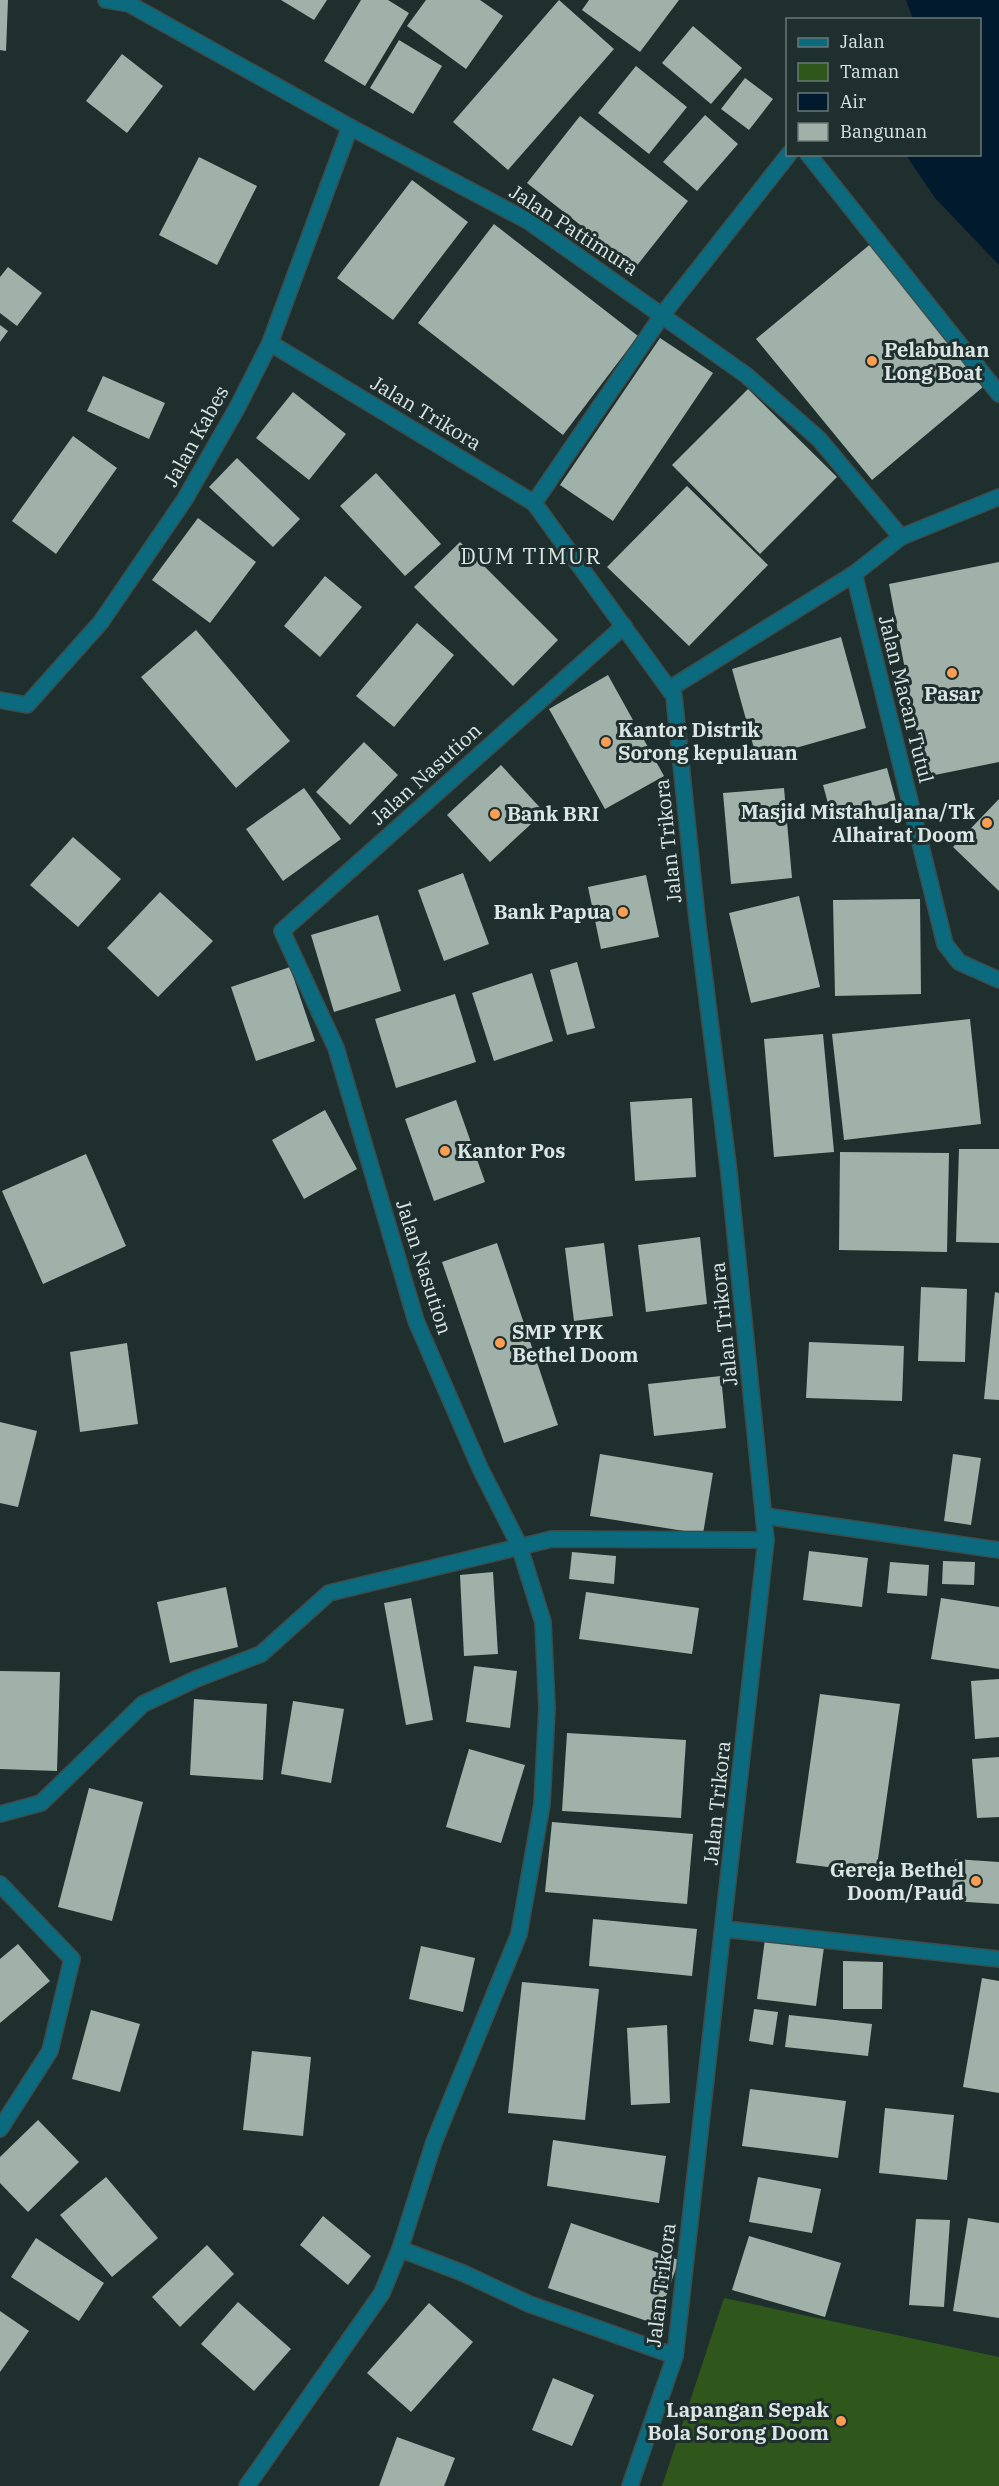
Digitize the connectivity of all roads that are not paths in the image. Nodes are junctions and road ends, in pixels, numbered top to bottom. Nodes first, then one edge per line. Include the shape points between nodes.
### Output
1 (106, 0) edge
2 (350, 127) junction
3 (787, 156) edge
4 (810, 156) edge
5 (663, 314) junction
6 (270, 343) junction
7 (999, 394) edge
8 (999, 497) edge
9 (534, 503) junction
10 (901, 537) junction
11 (854, 574) junction
12 (624, 626) junction
13 (669, 689) junction
14 (0, 700) edge
15 (999, 980) edge
16 (765, 1516) junction
17 (766, 1540) junction
18 (519, 1545) junction
19 (999, 1550) edge
20 (0, 1814) edge
21 (0, 1884) edge
22 (724, 1929) junction
23 (999, 1959) edge
24 (0, 2129) edge
25 (400, 2249) junction
26 (675, 2356) junction
27 (247, 2486) edge
28 (630, 2486) edge

1 - 2 street, Jalan Pattimura via 129,4
2 - 5 street, Jalan Pattimura via 528,221
2 - 6 street, Jalan Kabes
3 - 5 street
4 - 7 street
5 - 9 street
5 - 10 street, Jalan Pattimura via 746,375 819,439
6 - 9 street, Jalan Trikora
6 - 14 street, Jalan Kabes via 185,499 101,622 27,705
8 - 10 street
9 - 12 street, Jalan Trikora
10 - 11 street
11 - 13 street
11 - 15 street, Jalan Macan Tutul via 945,944 959,962
12 - 13 street, Jalan Trikora
12 - 18 street, Jalan Nasution via 282,931 336,1048 416,1321 480,1468
13 - 16 street, Jalan Trikora via 674,696
16 - 17 street, Jalan Trikora
16 - 19 street
17 - 18 street via 570,1538
17 - 22 street, Jalan Trikora
18 - 20 street via 329,1593 261,1654 143,1704 41,1803
18 - 25 street via 543,1622 547,1708 542,1804 519,1934 434,2142
21 - 24 street via 72,1959 50,2051
22 - 23 street
22 - 26 street, Jalan Trikora
25 - 26 street via 529,2304
25 - 27 street via 382,2293
26 - 28 street, Jalan Trikora

